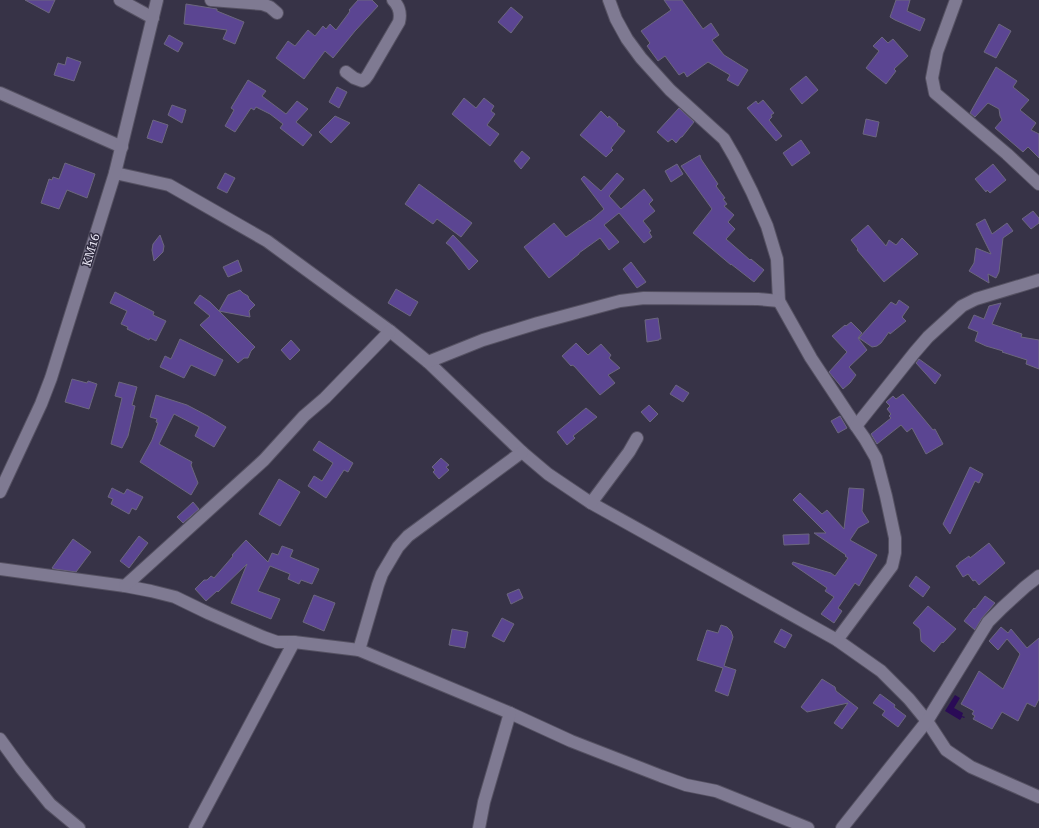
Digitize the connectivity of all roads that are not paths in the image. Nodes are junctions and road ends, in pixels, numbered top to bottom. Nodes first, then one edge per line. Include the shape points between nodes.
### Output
1 (120, 0) edge
2 (157, 0) edge
3 (211, 0) edge
4 (393, 0) edge
5 (609, 0) edge
6 (956, 0) edge
7 (277, 13) dead end
8 (153, 18) junction
9 (346, 72) dead end
10 (0, 93) edge
11 (122, 147) junction
12 (115, 173) junction
13 (1039, 184) edge
14 (1039, 280) edge
15 (779, 301) junction
16 (390, 331) junction
17 (428, 362) junction
18 (856, 426) junction
19 (637, 438) dead end
20 (522, 452) junction
21 (0, 492) edge
22 (591, 503) junction
23 (0, 569) edge
24 (1039, 576) edge
25 (125, 586) junction
26 (837, 640) junction
27 (294, 642) junction
28 (360, 650) junction
29 (510, 714) junction
30 (927, 721) junction
31 (0, 739) edge
32 (1039, 797) edge
33 (79, 828) edge
34 (195, 828) edge
35 (480, 828) edge
36 (808, 828) edge
37 (842, 828) edge

1 - 8 street
2 - 8 street, KM16
3 - 7 street via 262,4
4 - 9 street via 398,6 399,22 368,75 362,81
5 - 15 street via 616,19 641,58 670,90 724,139 735,158 767,226 777,260
6 - 13 street via 937,52 932,78 936,93
8 - 11 street, KM16
10 - 11 street
11 - 12 street, KM16
12 - 16 street via 169,185 241,226 267,241
12 - 21 street, KM16 via 51,378
14 - 18 street via 976,299 962,306 923,342
15 - 17 street via 644,298 620,301 483,340
15 - 18 street via 811,358
16 - 17 street
16 - 25 street via 304,416 264,460
17 - 20 street
18 - 26 street via 876,458 895,538 895,553 892,566
19 - 22 street
20 - 22 street via 548,474
20 - 28 street via 408,536 398,547 378,585
22 - 26 street
23 - 25 street
24 - 30 street via 988,622
25 - 27 street via 175,597 277,642
26 - 30 street via 881,671 909,698
27 - 28 street
27 - 34 street
28 - 29 street
29 - 35 street via 484,802
29 - 36 street via 661,776 686,785 716,791
30 - 32 street via 946,750 971,767
30 - 37 street
31 - 33 street via 50,804

